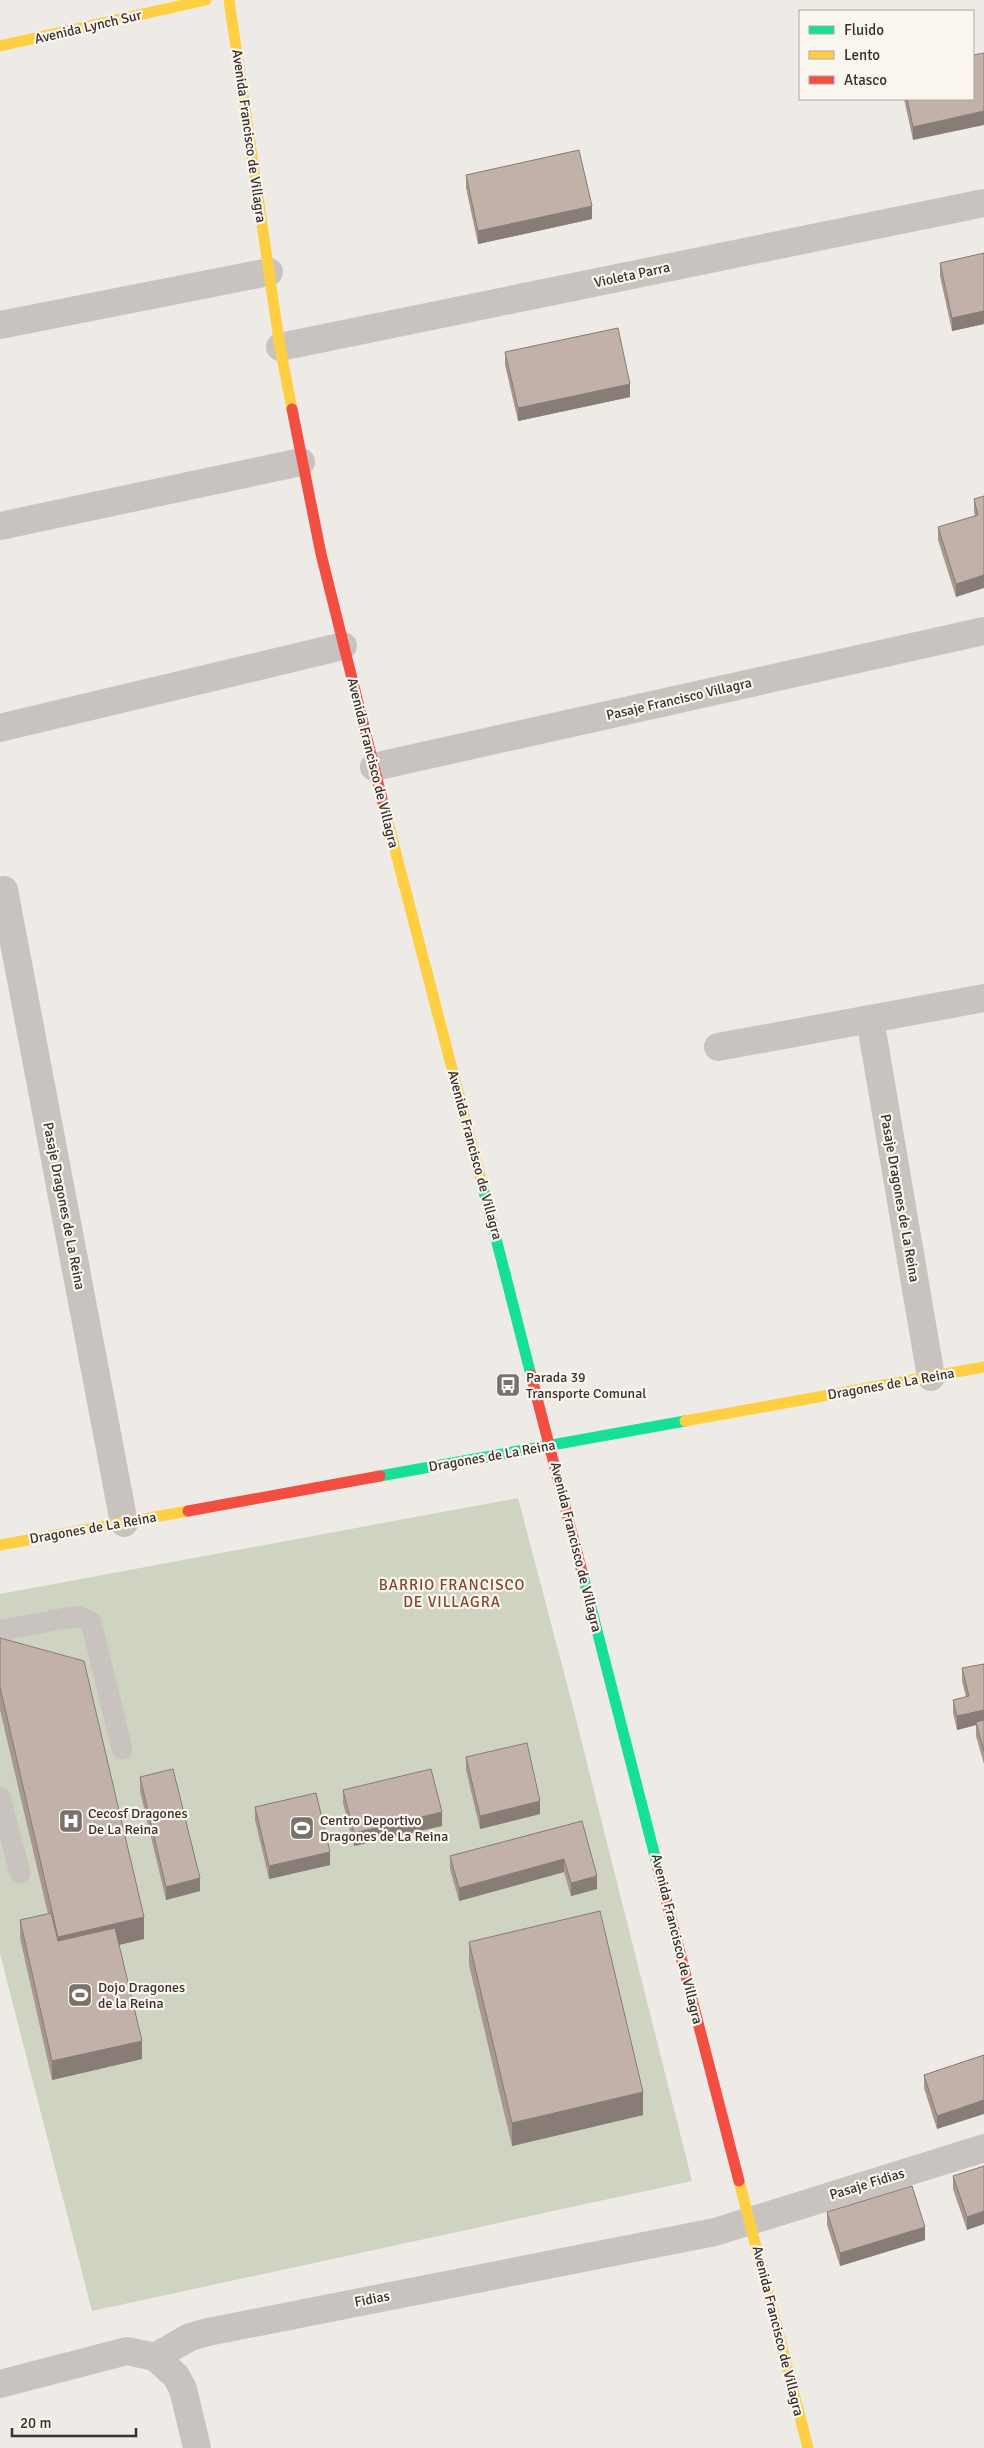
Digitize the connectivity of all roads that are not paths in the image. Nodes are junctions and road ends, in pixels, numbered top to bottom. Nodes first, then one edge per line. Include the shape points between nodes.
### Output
1 (206, 0) edge
2 (229, 0) edge
3 (0, 46) edge
4 (984, 203) edge
5 (269, 272) junction
6 (0, 325) edge
7 (280, 347) junction
8 (301, 462) junction
9 (0, 526) edge
10 (984, 631) edge
11 (343, 646) junction
12 (0, 728) edge
13 (374, 767) junction
14 (4, 890) dead end
15 (984, 998) edge
16 (870, 1019) junction
17 (718, 1047) dead end
18 (984, 1367) edge
19 (931, 1377) junction
20 (550, 1446) junction
21 (124, 1522) junction
22 (0, 1545) edge
23 (0, 1631) edge
24 (122, 1749) dead end
25 (0, 1797) edge
26 (20, 1873) dead end
27 (984, 2148) edge
28 (750, 2220) junction
29 (155, 2357) junction
30 (0, 2384) edge
31 (197, 2448) edge
32 (808, 2448) edge

1 - 3 street, Avenida Lynch Sur
2 - 5 street, Avenida Francisco de Villagra
4 - 7 street, Violeta Parra
5 - 6 street
5 - 7 street, Avenida Francisco de Villagra
7 - 8 street, Avenida Francisco de Villagra
8 - 9 street
8 - 11 street, Avenida Francisco de Villagra
10 - 13 street, Pasaje Francisco Villagra
11 - 12 street
11 - 13 street, Avenida Francisco de Villagra
13 - 20 street, Avenida Francisco de Villagra
14 - 21 street, Pasaje Dragones de La Reina
15 - 16 street
16 - 17 street
16 - 19 street, Pasaje Dragones de La Reina
18 - 19 street, Dragones de La Reina
19 - 20 street, Dragones de La Reina
20 - 21 street, Dragones de La Reina
20 - 28 street, Avenida Francisco de Villagra
21 - 22 street, Dragones de La Reina
23 - 24 lane via 66,1618 80,1617 91,1622
25 - 26 lane
27 - 28 street, Pasaje Fidias
28 - 29 street, Fidias via 715,2232 208,2332 190,2337
28 - 32 street, Avenida Francisco de Villagra
29 - 30 street via 127,2351
29 - 31 street via 176,2376 183,2389

